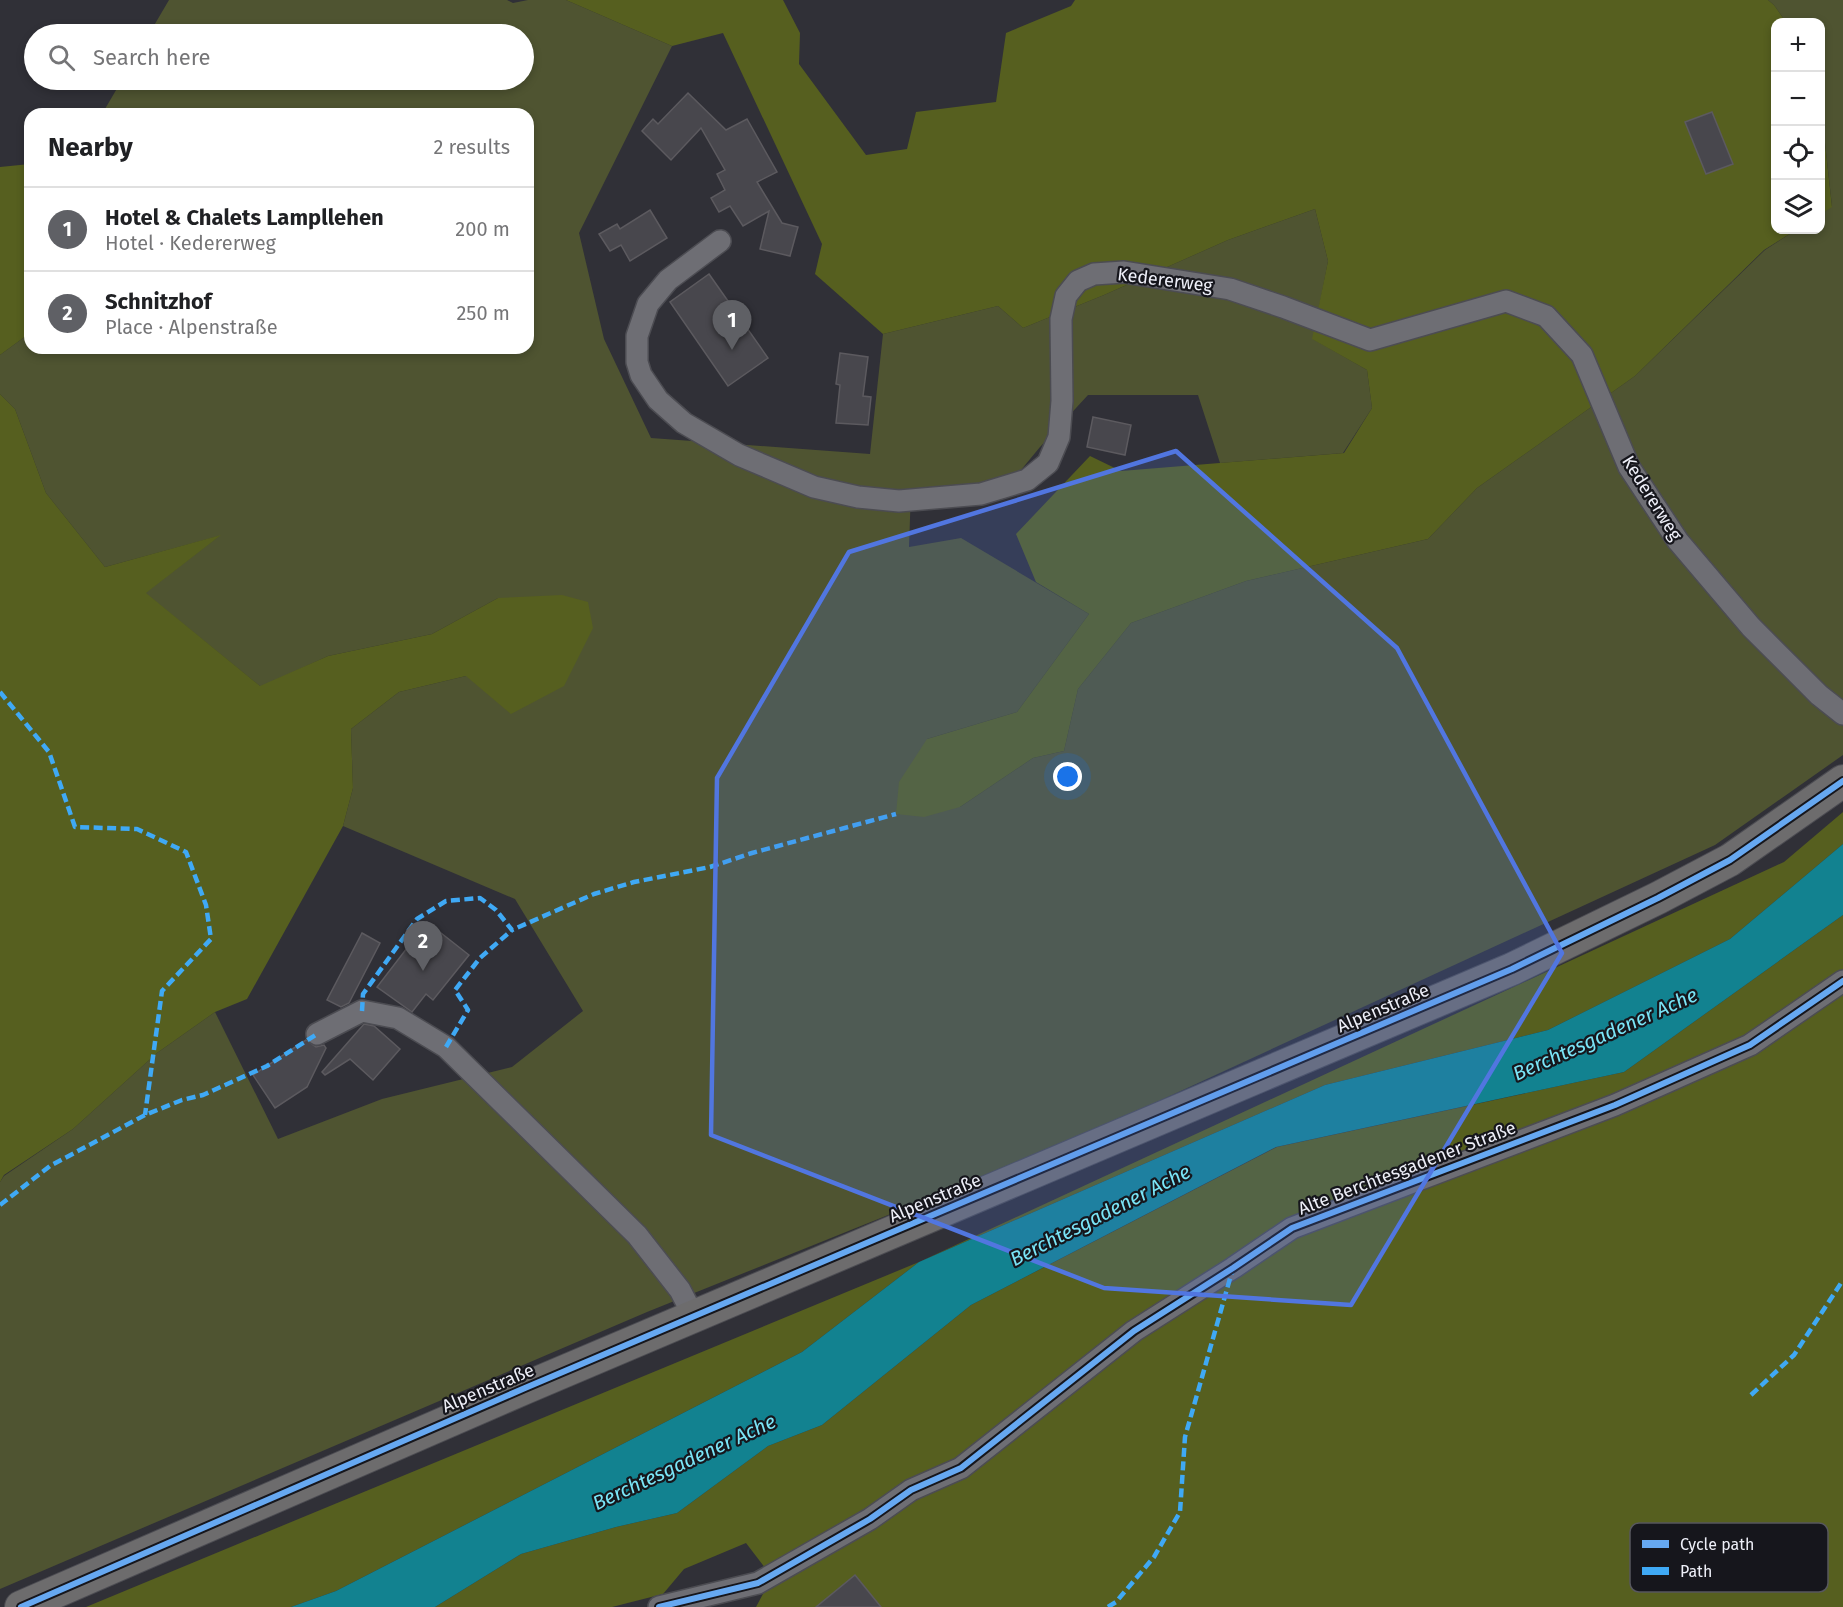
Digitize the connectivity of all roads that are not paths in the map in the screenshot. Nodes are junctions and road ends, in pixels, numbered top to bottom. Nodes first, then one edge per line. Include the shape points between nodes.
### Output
1 (720, 241) dead end
2 (1843, 714) edge
3 (1843, 781) edge
4 (1843, 981) edge
5 (317, 1034) dead end
6 (694, 1317) junction
7 (21, 1607) edge
8 (659, 1607) edge

1 - 2 street, Kedererweg via 668,280 648,304 637,336 637,362 658,400 684,423 739,454 814,487 899,501 981,494 1027,480 1048,462 1059,437 1061,320 1066,296 1078,281 1094,274 1124,273 1230,289 1370,340 1506,301 1546,316 1582,355 1629,467 1678,541 1751,627
3 - 6 main road, Alpenstraße via 1730,860 1512,969
4 - 8 street, Alte Berchtesgadener Straße via 1750,1045 1615,1105 1292,1228 1134,1331 961,1468 910,1490 870,1519 758,1583
5 - 6 street via 362,1011 398,1018 446,1047 637,1235 680,1290
6 - 7 main road, Alpenstraße

